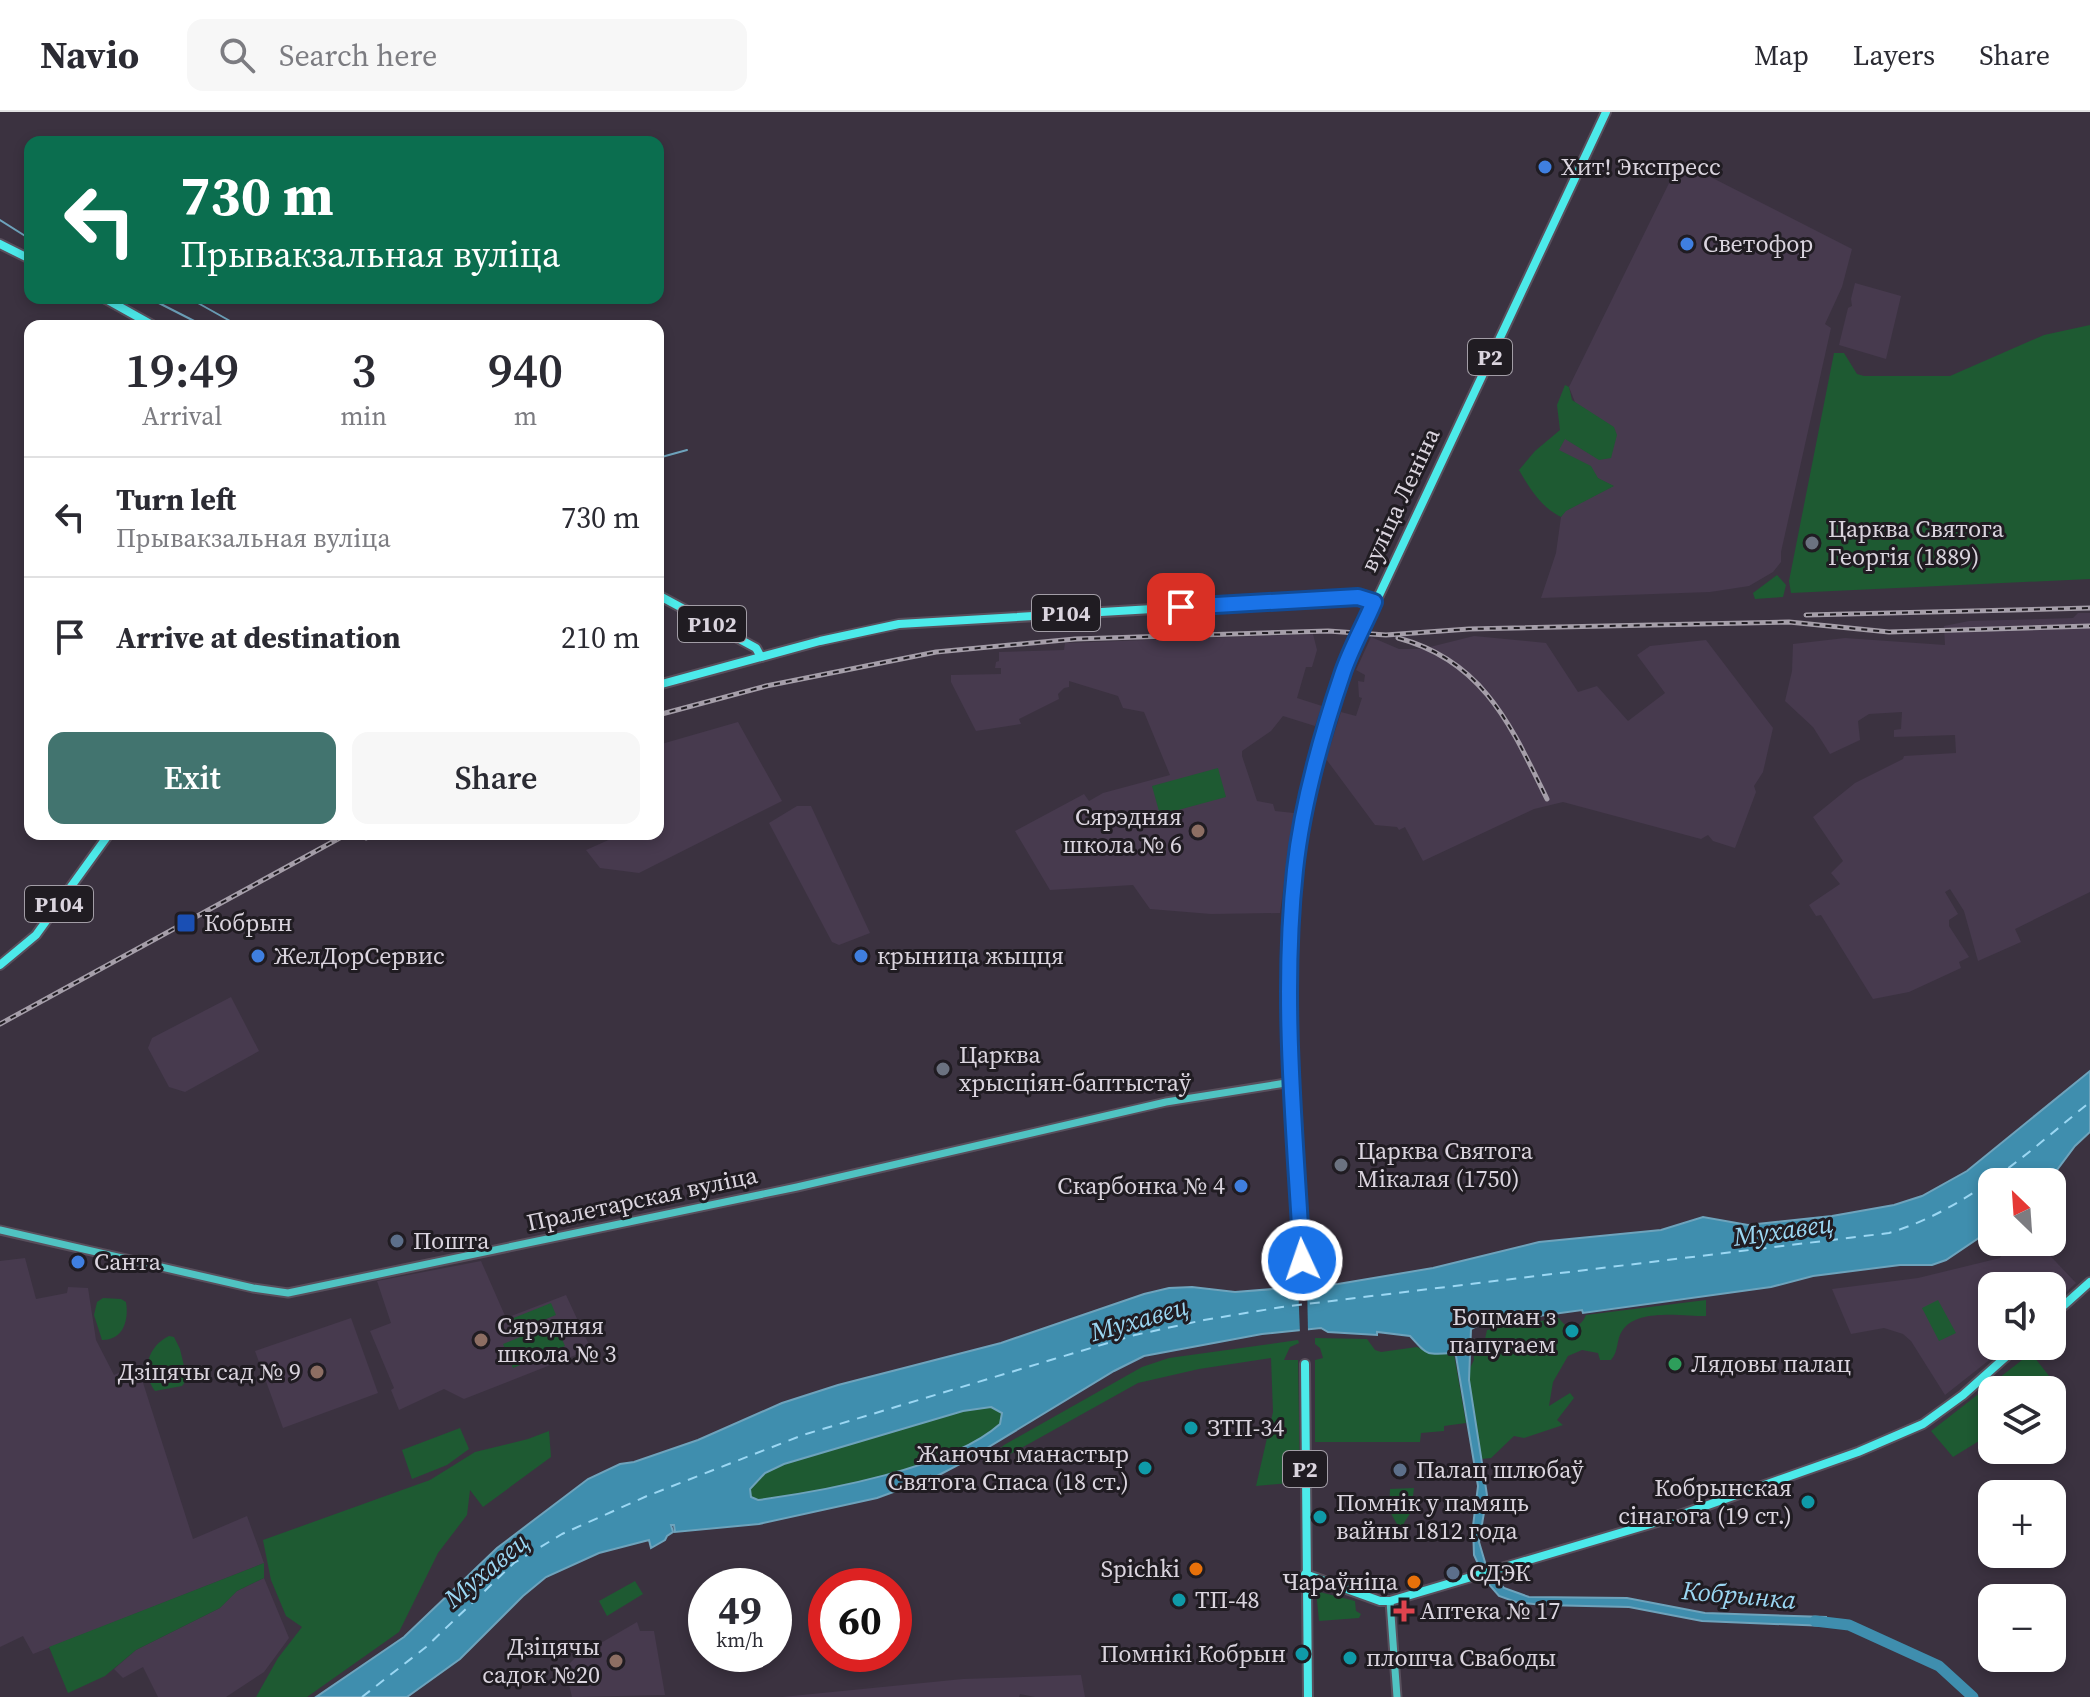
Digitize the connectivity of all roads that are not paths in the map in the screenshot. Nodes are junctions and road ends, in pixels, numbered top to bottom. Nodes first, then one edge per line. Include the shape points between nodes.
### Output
1 (1606, 112) edge
2 (0, 244) edge
3 (24, 256) edge
4 (115, 304) edge
5 (143, 320) edge
6 (664, 598) edge
7 (1374, 602) junction
8 (761, 657) junction
9 (664, 683) edge
10 (105, 840) edge
11 (0, 965) edge
12 (1292, 1082) junction
13 (0, 1230) edge
14 (1302, 1260) dead end
15 (2090, 1282) edge
16 (2066, 1303) edge
17 (2002, 1360) edge
18 (1305, 1364) dead end
19 (1305, 1574) junction
20 (1390, 1601) junction
21 (1308, 1697) edge
22 (1397, 1697) edge

1 - 7 main road, вуліца Леніна / Р2
2 - 3 main road
4 - 5 main road
6 - 8 main road, Р102 via 756,648
7 - 8 main road, Р104 via 1345,597 899,624
7 - 12 main road, вуліца Леніна / Р2 via 1343,672 1299,841 1290,930
8 - 9 main road, Р104
10 - 11 main road, Р104 via 31,940
12 - 13 main road, Пралетарская вуліца via 1166,1102 797,1187 288,1293
12 - 14 main road, вуліца Леніна / Р2
15 - 16 main road
17 - 20 main road via 1923,1424 1858,1452 1674,1517
18 - 19 main road, Р2
19 - 20 main road
19 - 21 main road, Р2
20 - 22 main road

